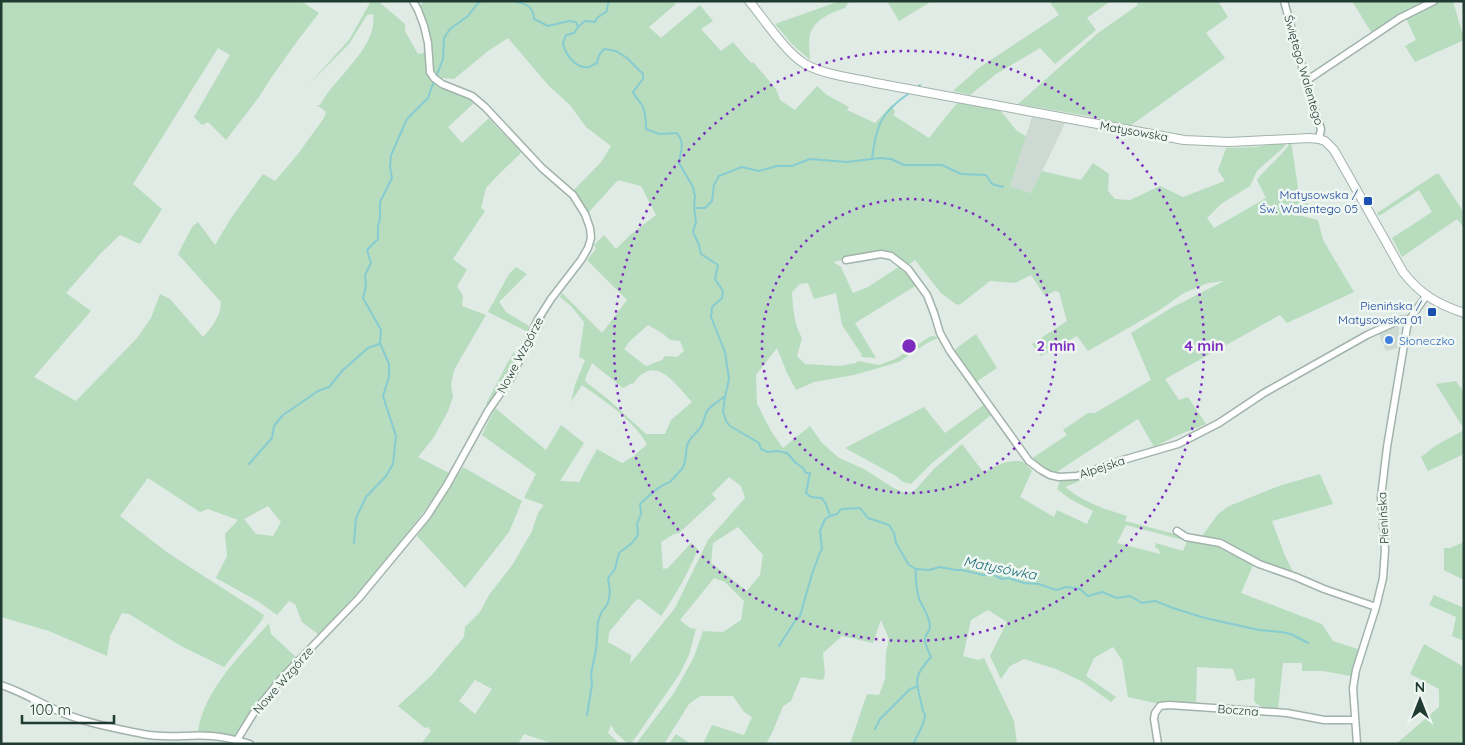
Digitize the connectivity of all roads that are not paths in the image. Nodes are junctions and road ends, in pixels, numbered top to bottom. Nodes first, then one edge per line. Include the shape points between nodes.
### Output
1 (413, 1) edge
2 (749, 1) edge
3 (1284, 1) edge
4 (1434, 1) edge
5 (1306, 81) junction
6 (1319, 139) junction
7 (846, 260) dead end
8 (1426, 296) junction
9 (1464, 313) edge
10 (1410, 319) junction
11 (1177, 531) dead end
12 (1376, 607) junction
13 (1, 685) edge
14 (1355, 720) junction
15 (237, 740) junction
16 (250, 744) edge
17 (1158, 744) edge
18 (1357, 744) edge

1 - 15 street, Nowe Wzgórze via 424,26 430,72 434,78 472,96 573,195 585,214 591,238 582,260 537,321 511,378 427,516 359,598 281,679
2 - 6 street, Matysowska via 798,59 829,72 1184,140
3 - 5 street, Świętego Walentego
4 - 5 street via 1400,18
5 - 6 street, Świętego Walentego via 1321,129
6 - 8 street via 1334,150 1402,272
7 - 10 street, Alpejska via 881,254 891,256 908,269 927,295 940,334 950,351 1029,461 1059,477 1077,476 1178,444 1367,335 1400,320
8 - 9 street
8 - 10 street, Pienińska
10 - 12 street, Pienińska via 1383,477 1381,497 1385,556
11 - 12 street via 1186,537 1220,544 1259,564
12 - 14 street, Pienińska via 1356,670 1353,688
13 - 15 street via 90,722 156,736 212,736
14 - 17 street, Boczna via 1160,706 1154,719
14 - 18 street, Pienińska
15 - 16 street

